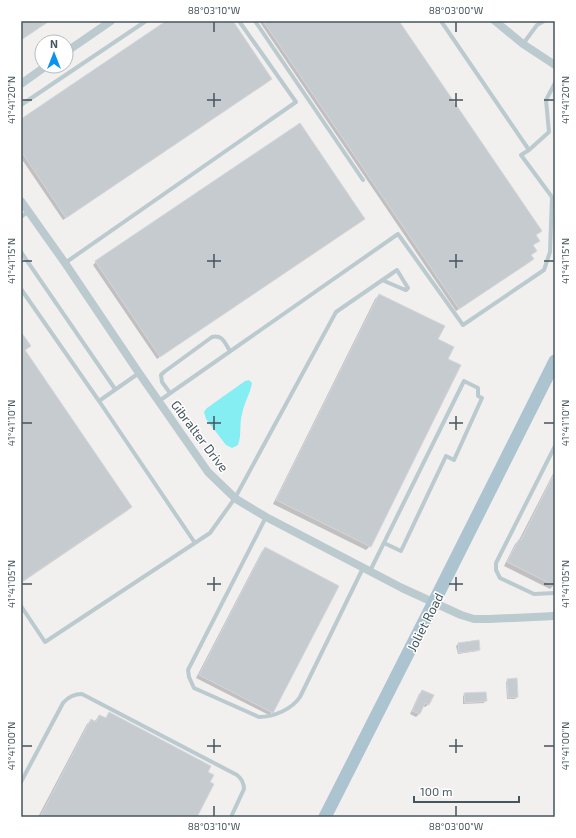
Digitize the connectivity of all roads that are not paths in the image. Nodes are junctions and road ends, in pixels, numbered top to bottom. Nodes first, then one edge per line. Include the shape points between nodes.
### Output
1 (110, 21) edge
2 (146, 21) edge
3 (239, 21) edge
4 (255, 21) edge
5 (441, 21) edge
6 (495, 21) edge
7 (544, 21) edge
8 (523, 44) junction
9 (74, 46) edge
10 (555, 65) edge
11 (35, 74) edge
12 (555, 82) edge
13 (21, 84) edge
14 (21, 105) edge
15 (529, 150) junction
16 (363, 180) dead end
17 (21, 200) edge
18 (29, 211) junction
19 (21, 216) edge
20 (21, 252) edge
21 (65, 263) junction
22 (382, 280) junction
23 (21, 289) edge
24 (230, 351) junction
25 (555, 361) edge
26 (139, 373) junction
27 (115, 390) junction
28 (170, 393) junction
29 (99, 401) junction
30 (158, 401) junction
31 (555, 446) edge
32 (235, 498) junction
33 (266, 517) junction
34 (195, 542) junction
35 (384, 543) junction
36 (366, 569) junction
37 (555, 593) edge
38 (434, 602) junction
39 (21, 606) edge
40 (555, 616) edge
41 (21, 782) edge
42 (231, 817) edge
43 (324, 817) edge

1 - 9 street
2 - 14 lane
3 - 21 lane via 296,102
4 - 16 lane
5 - 15 lane
6 - 8 street
7 - 8 lane
8 - 10 street
11 - 13 street
12 - 15 lane via 546,100 549,132
15 - 24 lane via 521,155 552,197 550,252 544,270 463,325 398,234
17 - 18 street, Gibralter Drive
18 - 19 lane
18 - 21 street, Gibralter Drive
20 - 27 lane
21 - 26 street, Gibralter Drive
22 - 22 lane via 397,270 408,288 403,290
22 - 32 lane via 336,312
23 - 29 lane
24 - 28 lane
24 - 28 lane via 222,338 212,337 161,375 162,382
25 - 38 main road, Joliet Road
26 - 27 lane
26 - 30 street, Gibralter Drive
27 - 29 lane
28 - 30 lane
29 - 34 lane
30 - 32 street, Gibralter Drive via 208,472
31 - 37 lane via 496,562 500,578 534,594
32 - 33 street, Gibralter Drive
32 - 34 lane via 210,532
33 - 36 street, Gibralter Drive
33 - 36 lane via 188,670 194,688 259,717 292,706 300,697
34 - 39 lane via 45,642
35 - 35 lane via 464,381 478,388 478,396 482,398 454,460 446,456 401,551
35 - 36 lane
36 - 38 street, Gibralter Drive
38 - 40 street, Gibralter Drive via 474,619
38 - 43 main road, Joliet Road
41 - 42 lane via 63,703 71,696 82,694 241,778 244,789

